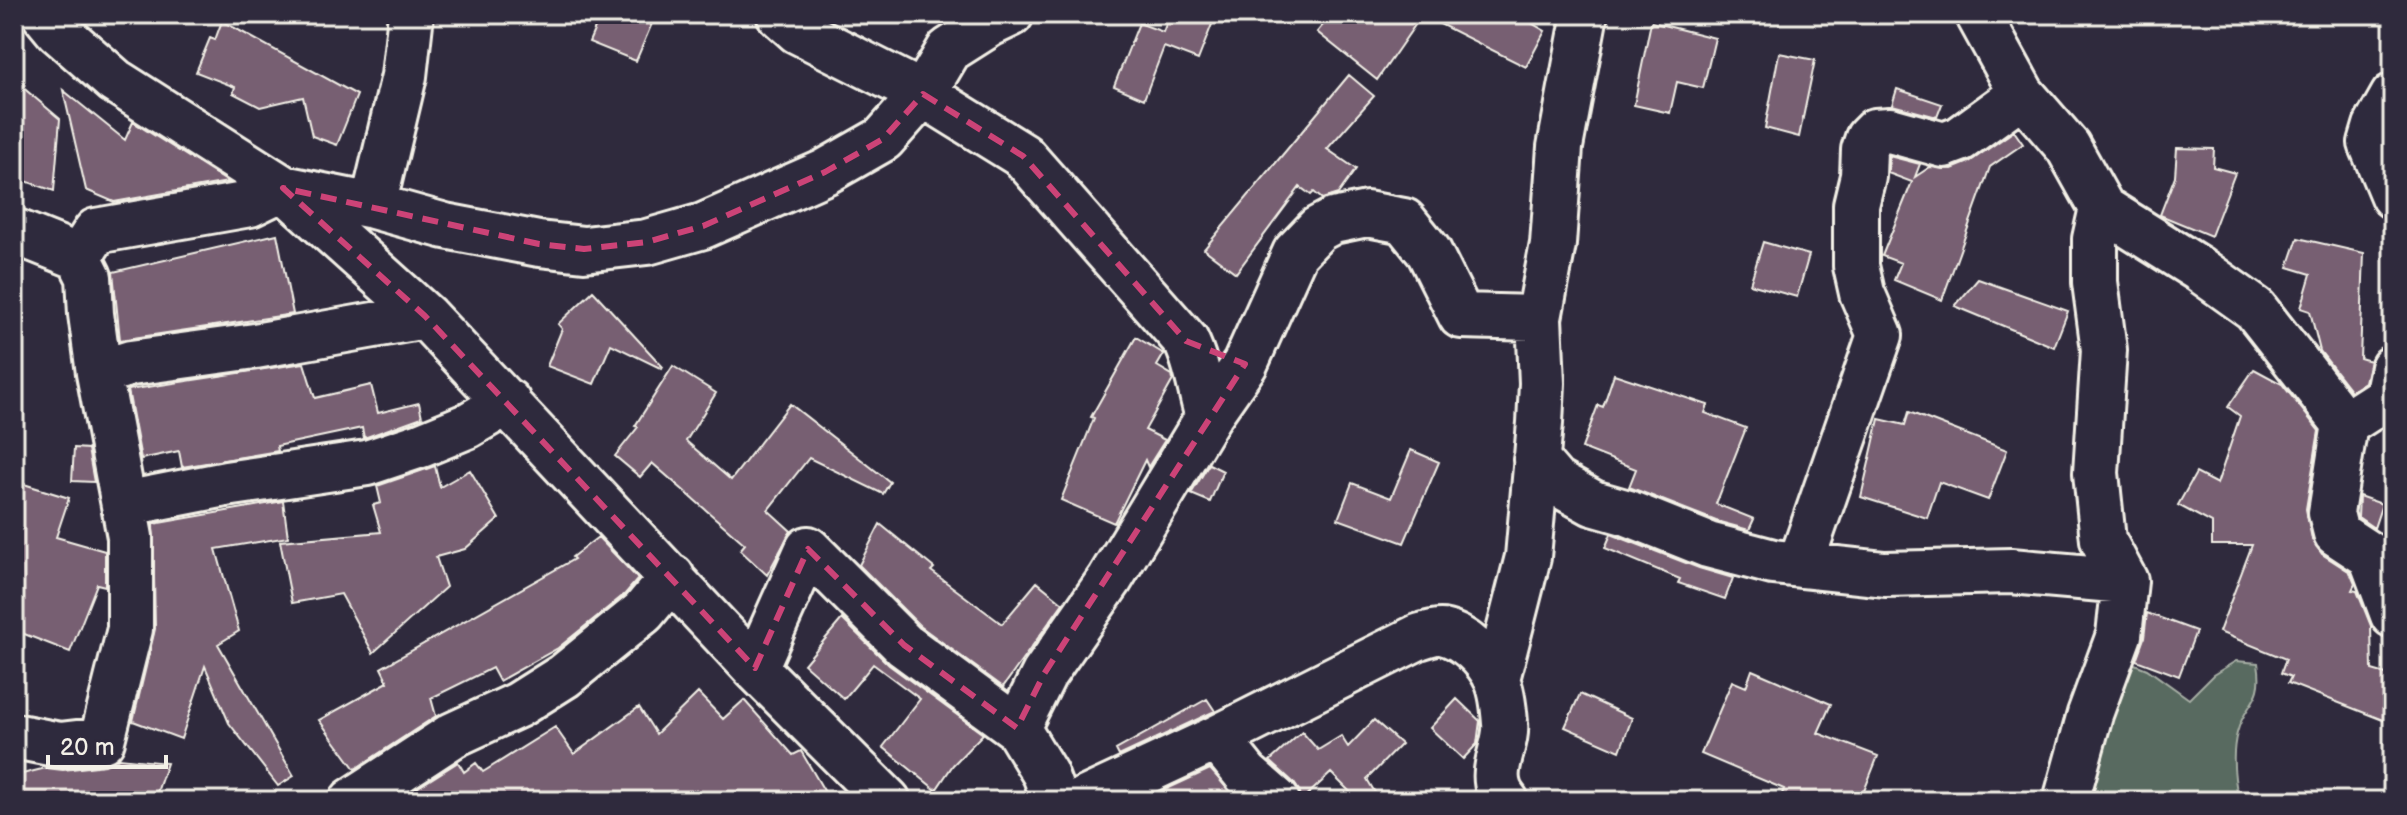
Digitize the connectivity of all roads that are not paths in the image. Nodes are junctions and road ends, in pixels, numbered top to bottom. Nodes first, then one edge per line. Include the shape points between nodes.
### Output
1 (44, 14) edge
2 (411, 14) edge
3 (779, 14) edge
4 (1011, 14) edge
5 (1585, 14) edge
6 (1978, 14) edge
7 (952, 32) edge
8 (923, 94) junction
9 (2022, 94) junction
10 (2393, 96) edge
11 (2382, 142) edge
12 (283, 188) junction
13 (2393, 196) edge
14 (373, 206) junction
15 (2102, 208) junction
16 (14, 231) edge
17 (79, 257) junction
18 (425, 316) junction
19 (1539, 318) junction
20 (1186, 341) junction
21 (1245, 364) junction
22 (2393, 368) edge
23 (99, 373) junction
24 (508, 402) junction
25 (1208, 417) junction
26 (2345, 424) junction
27 (1536, 460) junction
28 (124, 504) junction
29 (2382, 552) edge
30 (1800, 565) junction
31 (672, 577) junction
32 (2125, 581) junction
33 (2393, 615) edge
34 (755, 668) junction
35 (1497, 679) junction
36 (1017, 728) junction
37 (14, 736) edge
38 (1217, 738) junction
39 (352, 801) edge
40 (888, 801) edge
41 (1055, 801) edge
42 (1082, 801) edge
43 (1277, 801) edge
44 (1506, 801) edge
45 (2066, 801) edge

1 - 12 street via 115,81
2 - 14 street via 404,76
3 - 8 street via 798,31
4 - 7 street
5 - 19 street via 1560,147 1553,244
6 - 9 street
7 - 8 street
8 - 14 street via 883,139 825,172 703,226 647,242 584,249 539,244
8 - 20 street via 1023,156
9 - 15 street via 2068,147
9 - 30 street via 1944,145 1890,130 1875,131 1868,138 1856,205 1856,266 1880,335
10 - 11 street via 2376,126
11 - 13 street
12 - 14 street
12 - 17 street via 250,204 96,231
12 - 18 street
15 - 26 street via 2255,309
15 - 32 street via 2095,239 2104,350 2096,473 2103,540
16 - 17 street
17 - 23 street via 89,277
18 - 23 street via 131,363
18 - 24 street
19 - 21 street via 1461,316 1429,252 1404,221 1367,214 1318,229 1295,253
19 - 27 street via 1542,383
20 - 21 street
20 - 25 street via 1197,364
21 - 25 street
22 - 26 street via 2387,397
23 - 28 street
24 - 28 street via 433,441 367,463
24 - 31 street
25 - 36 street via 1110,579 1044,674
26 - 29 street via 2331,513 2336,533
27 - 30 street via 1555,482 1593,503 1708,545
27 - 35 street via 1528,557
28 - 37 street via 130,537 130,629 102,740 60,745
29 - 33 street
30 - 32 street via 1885,574 2011,571
31 - 34 street
31 - 39 street via 643,612 564,676 518,705 453,735
32 - 45 street via 2119,635
34 - 36 street via 808,549 904,645
34 - 40 street
35 - 38 street via 1470,643 1440,631 1418,637
35 - 44 street via 1506,727 1496,774
36 - 41 street
38 - 42 street
38 - 43 street

